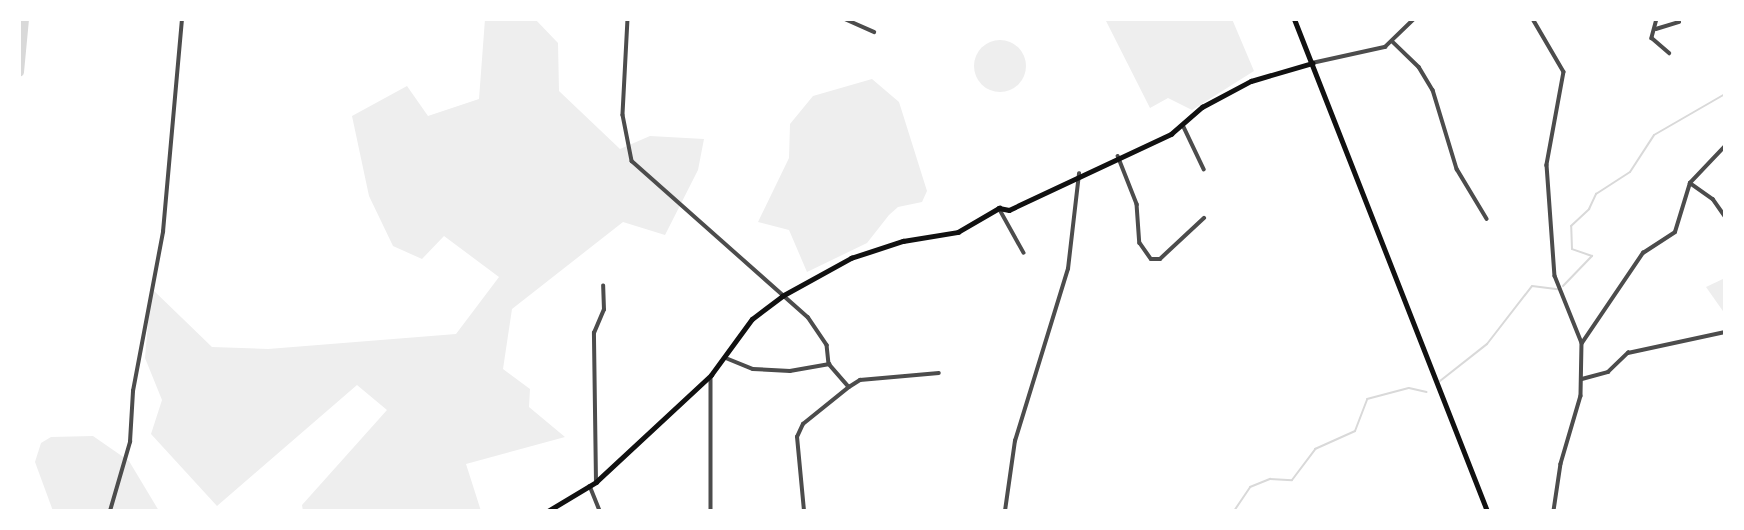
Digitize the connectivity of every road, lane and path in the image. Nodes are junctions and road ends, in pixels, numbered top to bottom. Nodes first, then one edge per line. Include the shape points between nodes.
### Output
1 (182, 19) edge
2 (628, 19) edge
3 (845, 19) edge
4 (1294, 19) edge
5 (1414, 19) edge
6 (1533, 19) edge
7 (1657, 19) edge
8 (1679, 22) dead end
9 (1656, 29) junction
10 (874, 32) dead end
11 (1393, 42) junction
12 (1669, 52) dead end
13 (1312, 63) junction
14 (1182, 125) junction
15 (1725, 146) edge
16 (1118, 156) junction
17 (1204, 169) dead end
18 (1079, 174) junction
19 (1690, 183) junction
20 (999, 208) junction
21 (1725, 216) edge
22 (1204, 219) dead end
23 (1487, 219) dead end
24 (1024, 253) dead end
25 (603, 286) dead end
26 (782, 296) junction
27 (1725, 332) edge
28 (1582, 343) junction
29 (726, 358) junction
30 (829, 364) junction
31 (939, 373) dead end
32 (710, 375) junction
33 (1582, 379) junction
34 (849, 387) junction
35 (596, 482) junction
36 (590, 486) junction
37 (110, 511) edge
38 (548, 511) edge
39 (600, 511) edge
40 (711, 511) edge
41 (804, 511) edge
42 (1005, 511) edge
43 (1487, 511) edge
44 (1554, 511) edge

1 - 37 street via 163,232 132,391 130,442
2 - 26 street via 623,115 632,161
3 - 10 street
4 - 13 highway
5 - 11 street
6 - 28 street via 1564,72 1547,174 1555,276
7 - 9 street
8 - 9 street
9 - 12 street via 1652,38
11 - 13 street via 1377,50
11 - 23 street via 1419,67 1433,90 1457,169
13 - 14 main road via 1251,81 1202,107
13 - 43 highway
14 - 16 main road via 1158,141
14 - 17 street
15 - 19 street
16 - 18 main road
16 - 22 street via 1137,204 1140,243 1151,260 1160,259
18 - 20 main road via 1009,210
18 - 42 street via 1068,269 1015,442
19 - 21 street
19 - 28 street via 1675,232 1643,253
20 - 24 street
20 - 26 main road via 958,232 903,241 851,258
25 - 35 street via 604,310 594,333
26 - 29 main road via 752,319
26 - 30 street via 808,317 827,345
27 - 33 street via 1628,353 1608,372
28 - 33 street
29 - 30 street via 753,369 790,372
29 - 32 main road
30 - 34 street
31 - 34 street via 860,380
32 - 35 main road
32 - 40 street
33 - 44 street
34 - 41 street via 803,424 797,437
35 - 36 main road
36 - 38 main road
36 - 39 street

